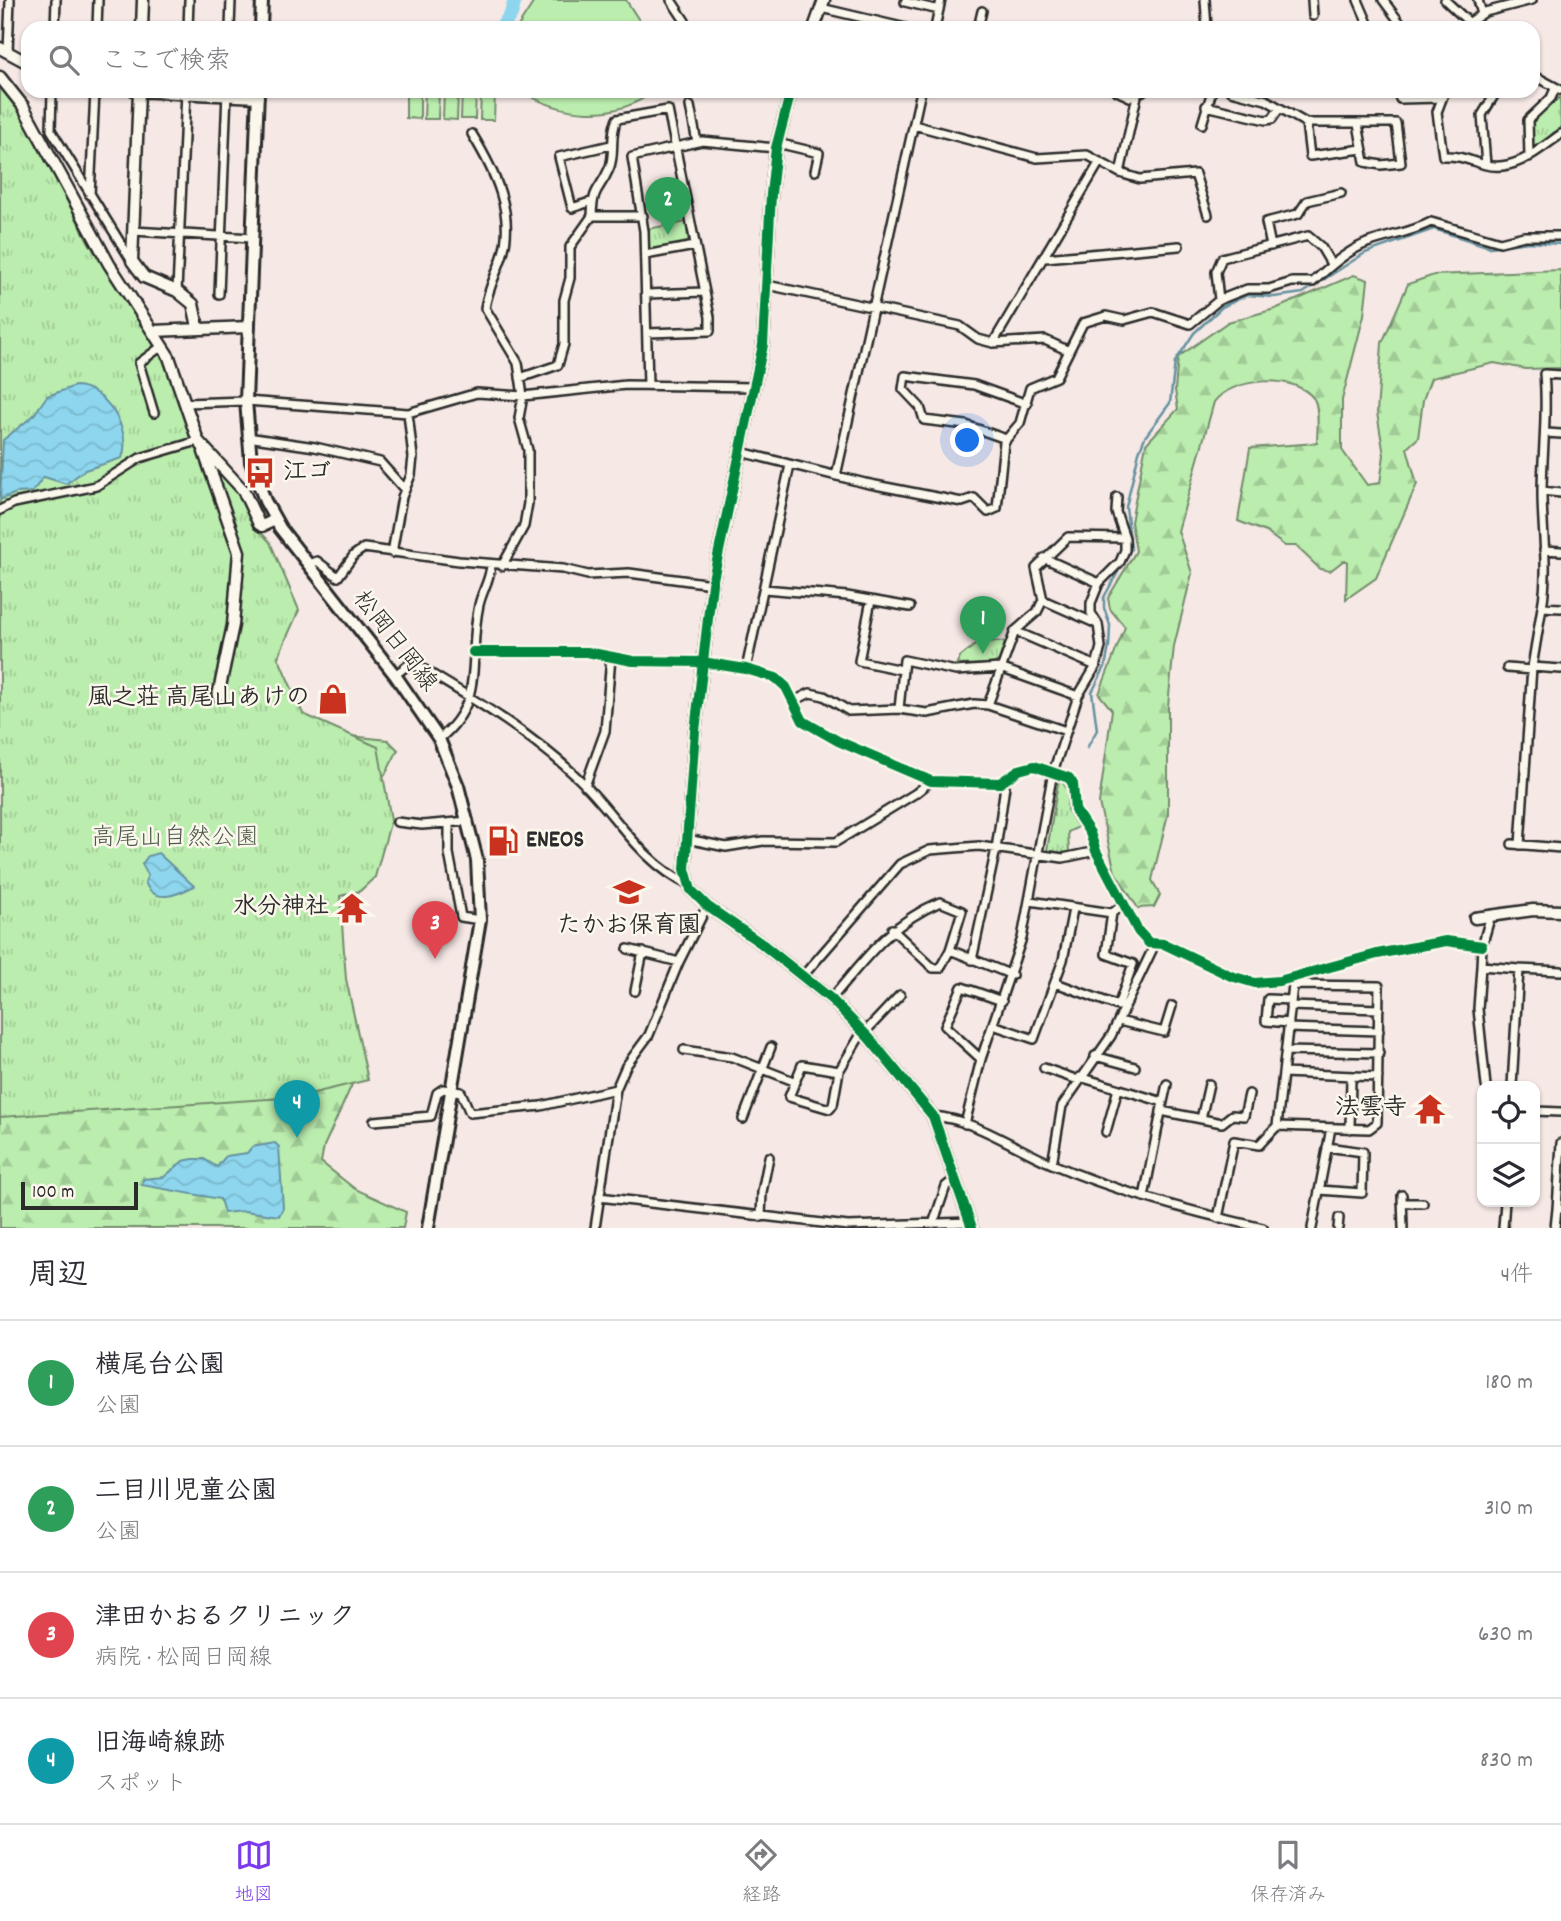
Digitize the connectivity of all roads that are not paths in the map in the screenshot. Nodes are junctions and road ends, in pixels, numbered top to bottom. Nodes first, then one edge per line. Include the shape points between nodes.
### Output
1 (10, 0) edge
2 (56, 0) edge
3 (98, 0) edge
4 (143, 0) edge
5 (190, 0) edge
6 (231, 0) edge
7 (262, 0) edge
8 (671, 0) edge
9 (941, 0) edge
10 (1205, 0) edge
11 (1312, 0) edge
12 (1357, 0) edge
13 (1383, 0) edge
14 (1445, 0) edge
15 (1478, 0) edge
16 (1532, 0) edge
17 (905, 2) dead end
18 (822, 4) edge
19 (939, 10) junction
20 (982, 11) dead end
21 (1482, 14) junction
22 (1313, 16) dead end
23 (55, 21) edge
24 (97, 21) edge
25 (142, 21) edge
26 (188, 21) edge
27 (230, 21) edge
28 (261, 21) edge
29 (685, 21) dead end
30 (816, 21) edge
31 (882, 21) edge
32 (937, 21) edge
33 (980, 21) edge
34 (1206, 21) edge
35 (1367, 21) edge
36 (1399, 21) edge
37 (1469, 21) edge
38 (1476, 21) edge
39 (4, 50) edge
40 (21, 59) edge
41 (0, 77) edge
42 (1540, 79) edge
43 (1558, 89) edge
44 (52, 98) edge
45 (95, 98) edge
46 (138, 98) edge
47 (186, 98) edge
48 (227, 98) edge
49 (258, 98) edge
50 (789, 98) edge
51 (920, 98) edge
52 (1139, 98) edge
53 (1209, 98) edge
54 (1258, 98) edge
55 (1400, 98) edge
56 (1440, 98) joint
57 (1493, 98) edge
58 (690, 106) dead end
59 (1206, 106) junction
60 (1279, 109) junction
61 (1306, 123) junction
62 (1202, 124) dead end
63 (1358, 124) junction
64 (914, 125) junction
65 (472, 134) dead end
66 (1561, 134) edge
67 (696, 138) dead end
68 (611, 145) junction
69 (777, 145) junction
70 (675, 147) junction
71 (1363, 149) junction
72 (1529, 157) junction
73 (1099, 163) junction
74 (1486, 165) junction
75 (816, 171) dead end
76 (1120, 173) junction
77 (1341, 193) dead end
78 (90, 197) junction
79 (593, 201) junction
80 (1208, 215) dead end
81 (592, 216) junction
82 (643, 216) junction
83 (133, 231) junction
84 (180, 234) junction
85 (221, 236) junction
86 (1561, 236) edge
87 (252, 238) junction
88 (695, 246) junction
89 (1178, 246) dead end
90 (1271, 246) junction
91 (645, 255) junction
92 (1045, 258) junction
93 (132, 261) junction
94 (1331, 264) junction
95 (767, 285) junction
96 (177, 291) junction
97 (705, 292) junction
98 (219, 293) dead end
99 (646, 294) junction
100 (1219, 300) junction
101 (874, 309) junction
102 (198, 327) junction
103 (249, 327) junction
104 (153, 331) junction
105 (648, 333) junction
106 (993, 343) junction
107 (162, 346) junction
108 (1069, 351) junction
109 (1561, 374) edge
110 (520, 378) junction
111 (648, 385) junction
112 (754, 387) junction
113 (523, 396) junction
114 (246, 401) junction
115 (185, 403) junction
116 (1027, 404) junction
117 (408, 412) junction
118 (154, 413) dead end
119 (1547, 433) junction
120 (1561, 433) edge
121 (247, 437) junction
122 (1006, 439) junction
123 (201, 446) junction
124 (741, 452) junction
125 (789, 465) junction
126 (836, 476) junction
127 (405, 489) junction
128 (1542, 491) junction
129 (1561, 493) edge
130 (1117, 497) dead end
131 (0, 510) edge
132 (275, 520) junction
133 (1125, 538) junction
134 (1544, 550) junction
135 (1561, 551) edge
136 (392, 553) junction
137 (1044, 558) junction
138 (491, 564) junction
139 (308, 565) junction
140 (502, 566) junction
141 (1099, 583) junction
142 (712, 584) junction
143 (764, 589) junction
144 (871, 600) junction
145 (1043, 600) junction
146 (910, 607) dead end
147 (1542, 607) junction
148 (1561, 608) edge
149 (1098, 624) junction
150 (1015, 631) junction
151 (473, 652) junction
152 (611, 657) junction
153 (702, 662) junction
154 (1096, 666) junction
155 (1000, 668) junction
156 (1507, 668) dead end
157 (746, 669) junction
158 (1532, 669) junction
159 (1561, 669) edge
160 (902, 670) junction
161 (395, 675) junction
162 (218, 695) dead end
163 (1078, 696) junction
164 (470, 699) junction
165 (794, 701) junction
166 (988, 705) junction
167 (899, 709) junction
168 (1066, 731) junction
169 (439, 739) junction
170 (1053, 772) junction
171 (1006, 779) junction
172 (931, 781) junction
173 (585, 786) junction
174 (469, 821) junction
175 (397, 822) dead end
176 (449, 824) junction
177 (687, 839) junction
178 (1561, 848) edge
179 (996, 849) junction
180 (1096, 850) junction
181 (1040, 854) junction
182 (689, 885) junction
183 (1030, 901) junction
184 (1124, 904) junction
185 (707, 906) junction
186 (1073, 909) junction
187 (1561, 911) edge
188 (1112, 914) junction
189 (1491, 915) junction
190 (1475, 918) dead end
191 (480, 920) junction
192 (892, 929) junction
193 (1155, 944) junction
194 (1482, 946) junction
195 (628, 949) dead end
196 (950, 950) junction
197 (643, 952) junction
198 (972, 960) junction
199 (679, 962) junction
200 (1481, 966) junction
201 (1519, 969) junction
202 (1561, 971) edge
203 (1012, 975) junction
204 (802, 977) junction
205 (1056, 983) junction
206 (635, 992) dead end
207 (901, 995) dead end
208 (831, 999) junction
209 (1002, 1001) junction
210 (1291, 1003) junction
211 (1172, 1006) dead end
212 (1379, 1009) junction
213 (1119, 1021) junction
214 (993, 1025) junction
215 (1288, 1026) junction
216 (1379, 1031) junction
217 (863, 1032) junction
218 (771, 1047) dead end
219 (684, 1050) dead end
220 (1286, 1051) junction
221 (1378, 1053) junction
222 (1095, 1056) junction
223 (981, 1059) junction
224 (1135, 1067) dead end
225 (1044, 1068) dead end
226 (762, 1070) junction
227 (839, 1071) junction
228 (1283, 1073) junction
229 (1351, 1076) junction
230 (1378, 1077) junction
231 (1079, 1079) junction
232 (1485, 1081) edge
233 (1512, 1081) edge
234 (796, 1082) junction
235 (1167, 1084) dead end
236 (1209, 1084) dead end
237 (616, 1089) junction
238 (1118, 1089) junction
239 (453, 1090) junction
240 (1249, 1094) dead end
241 (1163, 1102) junction
242 (1161, 1111) junction
243 (1540, 1111) edge
244 (1561, 1112) edge
245 (933, 1116) junction
246 (743, 1119) dead end
247 (1201, 1119) junction
248 (374, 1121) dead end
249 (965, 1124) junction
250 (1278, 1126) junction
251 (1331, 1128) junction
252 (1350, 1129) junction
253 (1106, 1132) dead end
254 (1327, 1147) junction
255 (1561, 1147) edge
256 (769, 1157) dead end
257 (1052, 1164) junction
258 (955, 1179) junction
259 (1319, 1190) junction
260 (599, 1197) junction
261 (1144, 1197) junction
262 (1423, 1203) dead end
263 (1505, 1207) edge
264 (1559, 1209) edge
265 (761, 1217) junction
266 (1339, 1218) dead end
267 (1222, 1222) edge
268 (933, 1224) junction
269 (819, 1225) edge
270 (971, 1225) edge
271 (904, 1226) edge
272 (944, 1226) edge
273 (428, 1228) edge
274 (595, 1228) edge
275 (1263, 1228) edge
276 (1312, 1228) edge
277 (1338, 1228) edge
278 (1403, 1228) edge
279 (1503, 1228) edge
280 (1555, 1228) edge

1 - 39 street
2 - 23 street
3 - 24 street
4 - 25 street
5 - 26 street
6 - 27 street
7 - 28 main road
8 - 29 street
9 - 19 street
10 - 34 street
11 - 22 street
12 - 35 street
13 - 36 street
14 - 37 street
15 - 21 street
16 - 21 street
17 - 19 street
18 - 30 street
18 - 31 street
19 - 32 street
20 - 33 street
21 - 38 street
39 - 40 street
41 - 104 street via 23,106 102,253
42 - 43 street
43 - 72 street via 1528,120
44 - 78 street via 51,130
45 - 78 street
46 - 83 street
47 - 84 street
48 - 85 street
49 - 87 main road, 松岡日岡線
50 - 69 street
51 - 64 street
52 - 76 street
53 - 59 street
54 - 60 street
55 - 56 street
56 - 74 street via 1437,112 1443,156 1461,156
57 - 74 street via 1482,115
58 - 67 street
59 - 60 street via 1266,120
59 - 62 street
60 - 61 street
61 - 63 street
61 - 71 street via 1310,156
63 - 71 street
63 - 71 street via 1396,123 1401,163 1365,162
64 - 73 street via 1020,155 1080,154
64 - 101 street
65 - 110 street via 493,173 505,211 505,239 490,279 486,314 516,358
66 - 72 street
68 - 70 street via 617,119 667,110
68 - 79 street via 610,167
68 - 79 street via 559,157 572,208
69 - 70 street via 702,141
69 - 75 street via 819,153
69 - 95 street
70 - 82 street via 632,157
70 - 88 street
72 - 74 street via 1516,164
73 - 76 street
73 - 92 street
76 - 80 street via 1140,179 1195,174
77 - 90 street via 1307,201 1298,214 1266,222
78 - 93 street
79 - 81 street
81 - 82 street
81 - 110 street via 570,247 564,344 558,365
82 - 91 street
83 - 84 street
83 - 93 street
84 - 85 street
84 - 96 street
85 - 87 street
85 - 98 street
86 - 94 street via 1524,236 1500,242 1431,222 1410,233 1366,244
87 - 103 main road, 松岡日岡線
88 - 91 street
88 - 97 street
89 - 92 street
90 - 94 street via 1308,236
90 - 100 street via 1222,258 1216,272
91 - 99 street
92 - 106 street
93 - 96 street via 144,277
94 - 100 street via 1313,282 1247,289
95 - 101 street
95 - 112 street via 763,345
96 - 102 street via 193,304
97 - 99 street
97 - 105 street via 710,331
99 - 105 street
100 - 108 street via 1190,324 1161,312 1124,320 1094,318 1083,324
101 - 106 street via 960,327
101 - 126 street
102 - 103 street
102 - 104 street
103 - 114 main road, 松岡日岡線
104 - 107 street
105 - 111 street
106 - 108 street via 1045,340
107 - 115 street
107 - 118 street via 139,363
108 - 116 street via 1056,377 1030,388
109 - 119 street via 1544,374
110 - 113 street
111 - 112 street
111 - 113 street
112 - 124 street
113 - 117 street via 468,394
113 - 140 street via 519,418 528,450 528,503 524,526
114 - 115 street
114 - 117 street
114 - 121 main road, 松岡日岡線
115 - 123 street
116 - 122 street via 1020,424
116 - 122 street via 974,385 905,376 903,389 920,407 924,420 966,425
117 - 127 street via 413,457
119 - 120 street
119 - 128 street
121 - 127 street via 380,462
121 - 132 main road, 松岡日岡線 via 255,475
122 - 126 street via 997,508 988,512 974,498 962,502
123 - 131 street via 140,458 96,486
123 - 132 street via 243,490 259,524
123 - 162 street via 239,552 233,625
124 - 125 street
124 - 142 street
125 - 126 street
125 - 143 street
127 - 136 street
128 - 129 street
128 - 134 street
130 - 133 street via 1116,512
132 - 139 main road, 松岡日岡線
133 - 137 street via 1068,537
133 - 141 street via 1120,562
134 - 135 street
134 - 147 street
136 - 138 street
136 - 139 street via 364,548 338,577 317,561
137 - 141 street
137 - 145 street via 1036,568
138 - 140 street
138 - 151 street via 479,603
139 - 161 main road, 松岡日岡線
140 - 142 street
141 - 149 street via 1091,613
142 - 153 street
143 - 144 street
143 - 157 street
144 - 146 street
144 - 160 street via 859,661
145 - 149 street
145 - 150 street via 1037,612
147 - 148 street
147 - 158 street
149 - 154 street via 1101,647
150 - 154 street
150 - 155 street
151 - 152 street via 560,651
151 - 164 street
152 - 153 street
152 - 173 street via 605,731
153 - 157 street
153 - 177 street
154 - 163 street
155 - 160 street via 956,671 904,660
155 - 163 street
155 - 166 street
156 - 158 street
157 - 165 street via 776,678
158 - 159 street
158 - 178 street via 1516,845
160 - 167 street
161 - 164 street via 408,665 417,666
161 - 169 main road, 松岡日岡線
163 - 168 street
164 - 169 street via 455,726
164 - 173 street via 520,729
165 - 167 street via 810,694 824,695 849,711
165 - 172 street via 803,721
166 - 167 street via 928,713
166 - 168 street
168 - 170 street
169 - 174 main road, 松岡日岡線
170 - 171 street via 1034,766
170 - 180 street via 1073,784 1075,810
170 - 181 street
171 - 172 street via 1000,783
171 - 179 street
172 - 177 street via 836,842 763,841 726,847
173 - 182 street via 653,862
174 - 176 street
174 - 191 main road, 松岡日岡線 via 477,860
175 - 176 street
176 - 191 street via 449,853 461,917
177 - 182 street
179 - 181 street
179 - 198 street
179 - 204 street via 930,850 900,864
180 - 181 street via 1063,858
180 - 184 street
181 - 183 street
182 - 185 street
183 - 186 street
183 - 203 street
184 - 188 street
184 - 193 street via 1138,931
185 - 199 street
185 - 204 street
186 - 188 street
186 - 205 street
187 - 189 street
188 - 205 street via 1106,954 1133,964 1118,1006
189 - 190 street
189 - 194 street
191 - 239 main road, 松岡日岡線
192 - 196 street via 933,968 940,968
192 - 196 street via 940,902 962,911
192 - 208 street
193 - 194 street via 1255,983 1446,941
193 - 213 street
194 - 200 street
195 - 197 street
196 - 198 street
197 - 199 street
197 - 206 street
198 - 203 street
199 - 237 street via 649,1035
200 - 201 street
200 - 232 street via 1478,1009
201 - 202 street
201 - 233 street
203 - 209 street
204 - 208 street
205 - 214 street via 1034,1039
207 - 217 street
208 - 217 street
209 - 214 street
209 - 223 street via 962,987 945,1026
210 - 212 street
210 - 212 street via 1293,985 1301,982 1379,986
210 - 215 street
210 - 215 street via 1268,999 1266,1021
211 - 213 street via 1164,1032
212 - 216 street
213 - 222 street
214 - 223 street
215 - 216 street
215 - 220 street
216 - 221 street
217 - 227 street
217 - 245 street
218 - 226 street
219 - 226 street via 732,1057
220 - 221 street
220 - 228 street
221 - 230 street
222 - 224 street
222 - 231 street
223 - 249 street
225 - 231 street
226 - 234 street
226 - 246 street
227 - 234 street via 803,1065
227 - 234 street via 830,1109 789,1097
228 - 229 street
228 - 250 street
229 - 230 street
229 - 252 street
230 - 252 street via 1377,1123 1369,1129
231 - 238 street
231 - 257 street via 1058,1115
235 - 241 street
236 - 247 street
237 - 239 street via 541,1106 470,1114 465,1095
237 - 260 street
238 - 241 street
238 - 253 street
239 - 248 street via 437,1093 432,1116
239 - 273 main road, 松岡日岡線
240 - 247 street via 1244,1116 1232,1115 1222,1123
241 - 242 street
242 - 247 street
242 - 261 street
243 - 244 street
245 - 249 street
245 - 258 street
249 - 257 street
250 - 251 street
250 - 267 street via 1259,1145 1234,1141
251 - 252 street
251 - 254 street
254 - 259 street
254 - 259 street via 1363,1152 1362,1193
255 - 264 street
256 - 265 street
257 - 261 street
258 - 268 street via 946,1186
258 - 270 street
259 - 276 street
260 - 265 street
260 - 274 street
261 - 267 street
262 - 278 street via 1402,1199
263 - 279 street
264 - 280 street
265 - 269 street
266 - 277 street
267 - 275 street
268 - 271 street
268 - 272 street
269 - 271 street
270 - 272 street

